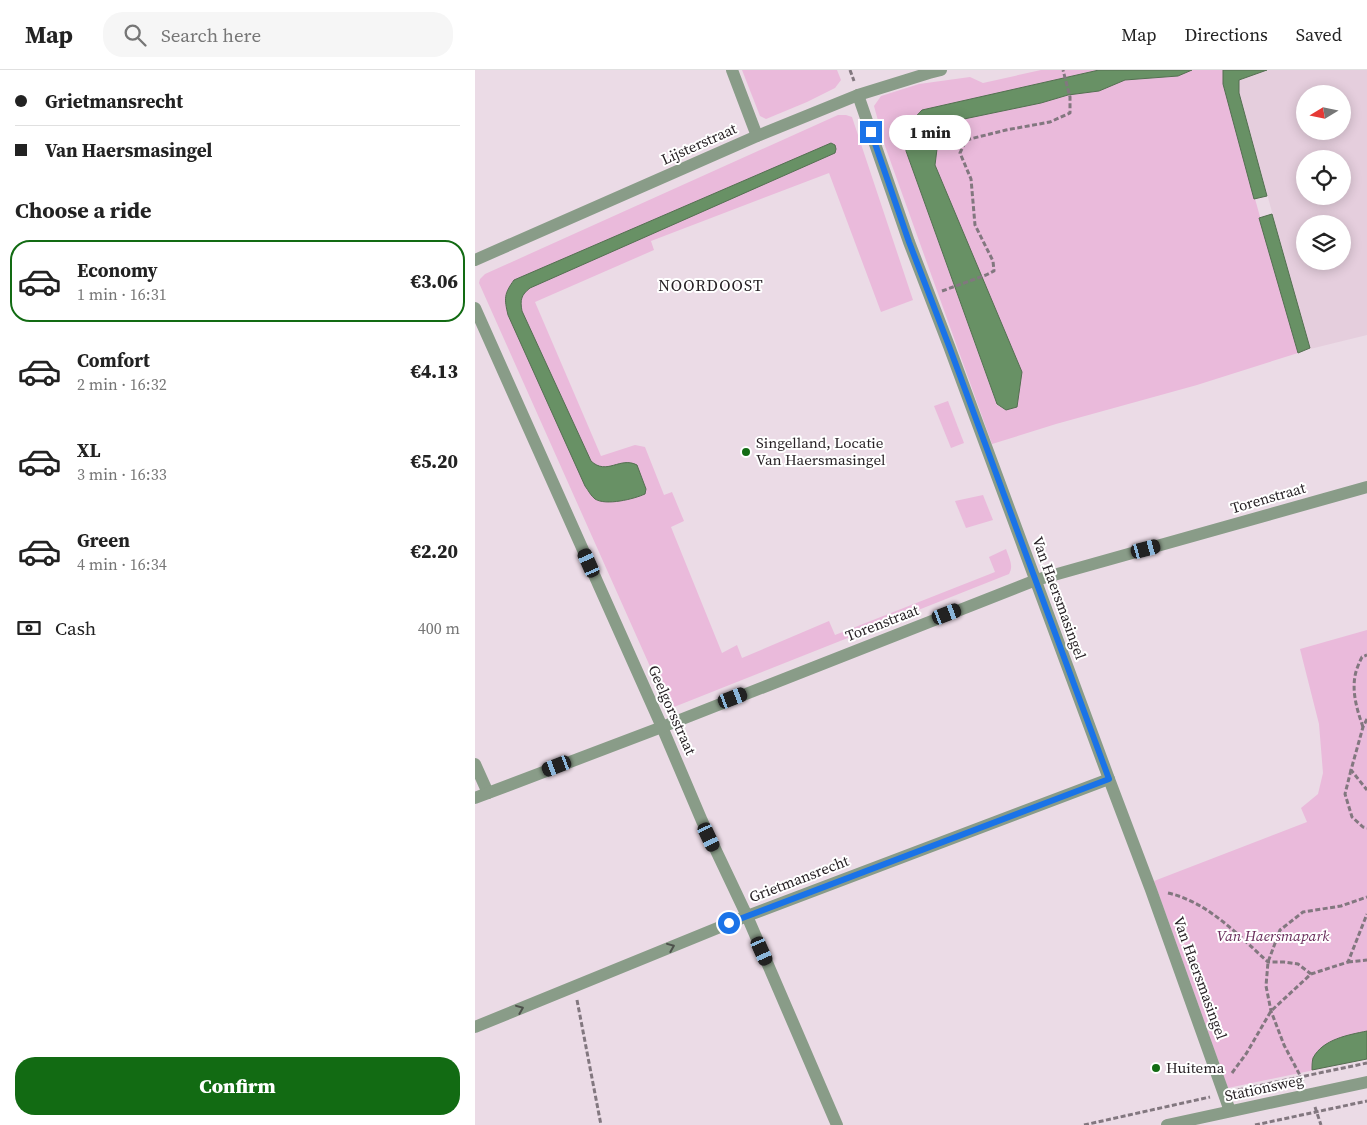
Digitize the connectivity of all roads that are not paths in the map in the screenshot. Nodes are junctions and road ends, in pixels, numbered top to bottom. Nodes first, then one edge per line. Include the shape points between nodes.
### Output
1 (733, 70) edge
2 (941, 70) edge
3 (858, 95) junction
4 (757, 136) junction
5 (475, 260) edge
6 (475, 308) edge
7 (1367, 487) edge
8 (1035, 580) junction
9 (662, 726) junction
10 (475, 764) edge
11 (1109, 779) junction
12 (488, 792) junction
13 (475, 798) edge
14 (747, 916) junction
15 (475, 1027) edge
16 (1367, 1082) edge
17 (1230, 1112) junction
18 (837, 1125) edge
19 (1167, 1125) edge

1 - 4 street
2 - 3 street, Lijsterstraat
3 - 4 street, Lijsterstraat
3 - 8 street, Van Haersmasingel
4 - 5 street, Lijsterstraat
6 - 9 street, Geelgorsstraat
7 - 8 street, Torenstraat
8 - 9 street, Torenstraat
8 - 11 street, Van Haersmasingel
9 - 12 street, Torenstraat
9 - 14 street, Geelgorsstraat
10 - 12 street
11 - 14 street, Grietmansrecht
11 - 17 street, Van Haersmasingel
12 - 13 street, Torenstraat
15 -> 14 street, Grietmansrecht
14 - 18 street, Geelgorsstraat
16 - 17 street, Stationsweg
17 - 19 street, Stationsweg

